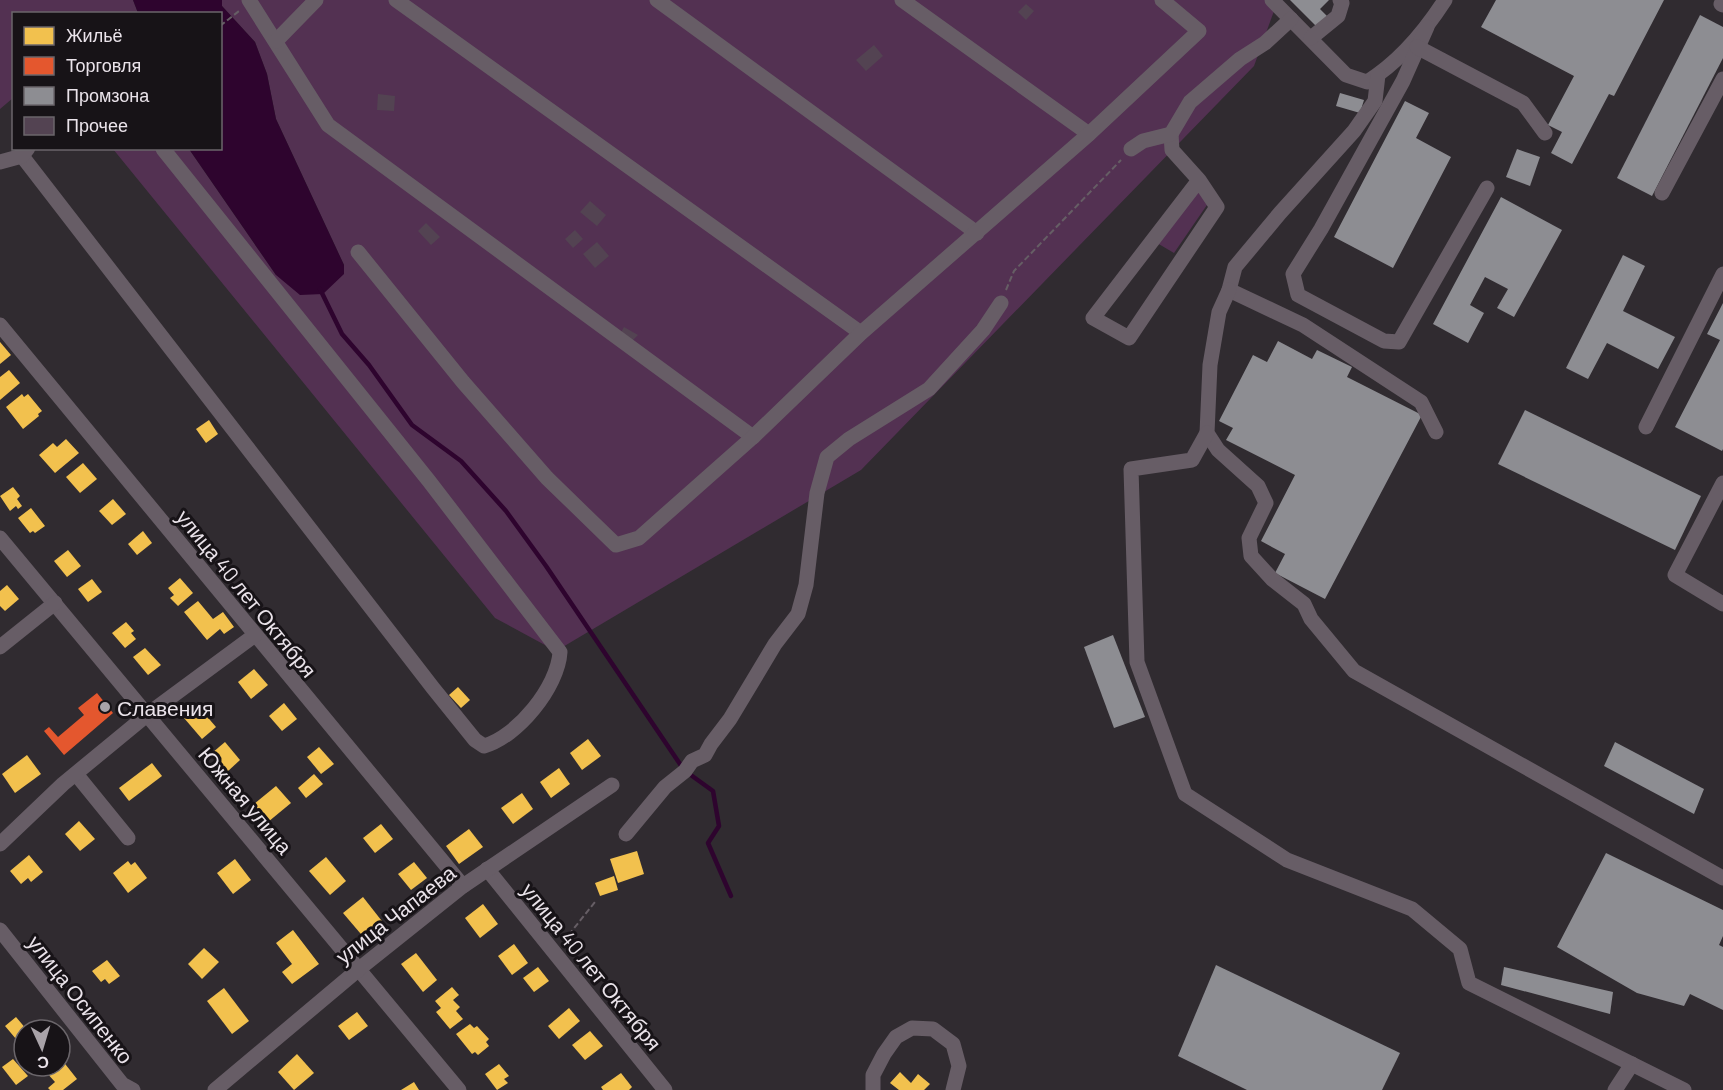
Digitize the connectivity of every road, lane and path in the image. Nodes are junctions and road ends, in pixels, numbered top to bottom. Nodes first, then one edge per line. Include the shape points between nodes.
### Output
1 (316, 0) edge
2 (396, 0) edge
3 (657, 0) edge
4 (902, 0) edge
5 (1162, 0) edge
6 (1272, 0) edge
7 (1340, 0) edge
8 (1445, 0) edge
9 (250, 1) edge
10 (1291, 19) junction
11 (222, 24) edge
12 (1427, 27) junction
13 (1311, 38) junction
14 (276, 41) junction
15 (1417, 48) junction
16 (1378, 75) junction
17 (1723, 79) edge
18 (1545, 133) dead end
19 (1089, 134) junction
20 (1171, 134) junction
21 (1131, 149) joint
22 (164, 150) edge
23 (25, 152) edge
24 (0, 162) edge
25 (1199, 180) junction
26 (1487, 188) dead end
27 (1662, 193) dead end
28 (977, 233) junction
29 (358, 252) dead end
30 (1723, 274) edge
31 (1229, 290) junction
32 (1001, 303) joint
33 (0, 325) edge
34 (861, 333) junction
35 (1646, 428) dead end
36 (1436, 432) dead end
37 (1207, 433) junction
38 (753, 437) junction
39 (1723, 483) edge
40 (0, 538) edge
41 (55, 603) junction
42 (1723, 604) edge
43 (255, 635) junction
44 (0, 647) edge
45 (148, 714) junction
46 (76, 774) junction
47 (612, 785) dead end
48 (626, 834) dead end
49 (128, 838) dead end
50 (0, 844) edge
51 (487, 869) junction
52 (1723, 878) edge
53 (463, 886) junction
54 (595, 902) dead end
55 (0, 930) edge
56 (555, 954) junction
57 (359, 969) junction
58 (1632, 1064) junction
59 (133, 1090) edge
60 (215, 1090) edge
61 (459, 1090) edge
62 (665, 1090) edge
63 (873, 1090) edge
64 (952, 1090) edge
65 (1615, 1090) edge
66 (1684, 1090) edge

1 - 14 street
2 - 34 street
3 - 28 street
4 - 19 street
5 - 19 street via 1199,31
6 - 10 street
7 - 13 street via 1338,16
8 - 12 street
9 - 11 path
9 - 14 street
10 - 13 street
10 - 20 street via 1190,102
12 - 15 street
12 - 16 street
13 - 16 street via 1346,75 1367,82
14 - 38 street via 328,125
15 - 18 street via 1523,103
15 - 26 street via 1398,91 1293,274 1298,296 1384,341 1399,342
16 - 31 street via 1375,102 1235,267
17 - 27 street
19 - 28 street
20 - 21 street via 1143,141
20 - 25 street via 1172,150
21 - 32 path via 1014,272
22 - 23 street via 429,481 560,652 560,664 545,691 511,734 484,746 475,740
23 - 24 street
25 - 25 street via 1107,300 1093,318 1129,338 1217,207
28 - 34 street
29 - 38 street via 547,478 616,545 639,538
30 - 35 street
31 - 36 street via 1303,325 1421,402
31 - 37 street via 1219,312 1210,365
32 - 48 street via 983,330 929,389 827,457 817,494 806,585 798,614 705,755 692,761 665,787
33 - 43 street, улица 40 лет Октября
34 - 38 street
37 - 52 street via 1218,450 1258,486 1266,503 1249,538 1251,556 1304,604 1311,619 1354,671
37 - 58 street via 1192,460 1131,468 1137,663 1185,794 1287,860 1412,909 1460,949 1469,983
39 - 42 street via 1675,575
40 - 41 street, Южная улица
41 - 44 street
41 - 45 street, Южная улица
43 - 45 street
43 - 53 street, улица 40 лет Октября
45 - 46 street
45 - 57 street, Южная улица
46 - 49 street
46 - 50 street
47 - 51 street, улица Чапаева
51 - 53 street, улица Чапаева
51 - 56 street, улица 40 лет Октября
53 - 57 street, улица Чапаева
54 - 56 path
55 - 59 street, улица Осипенко via 122,1084
56 - 62 street, улица 40 лет Октября
57 - 60 street, улица Чапаева
57 - 61 street, Южная улица
58 - 65 street
58 - 66 street
63 - 64 street via 873,1075 884,1054 896,1037 912,1028 933,1029 953,1044 959,1066

